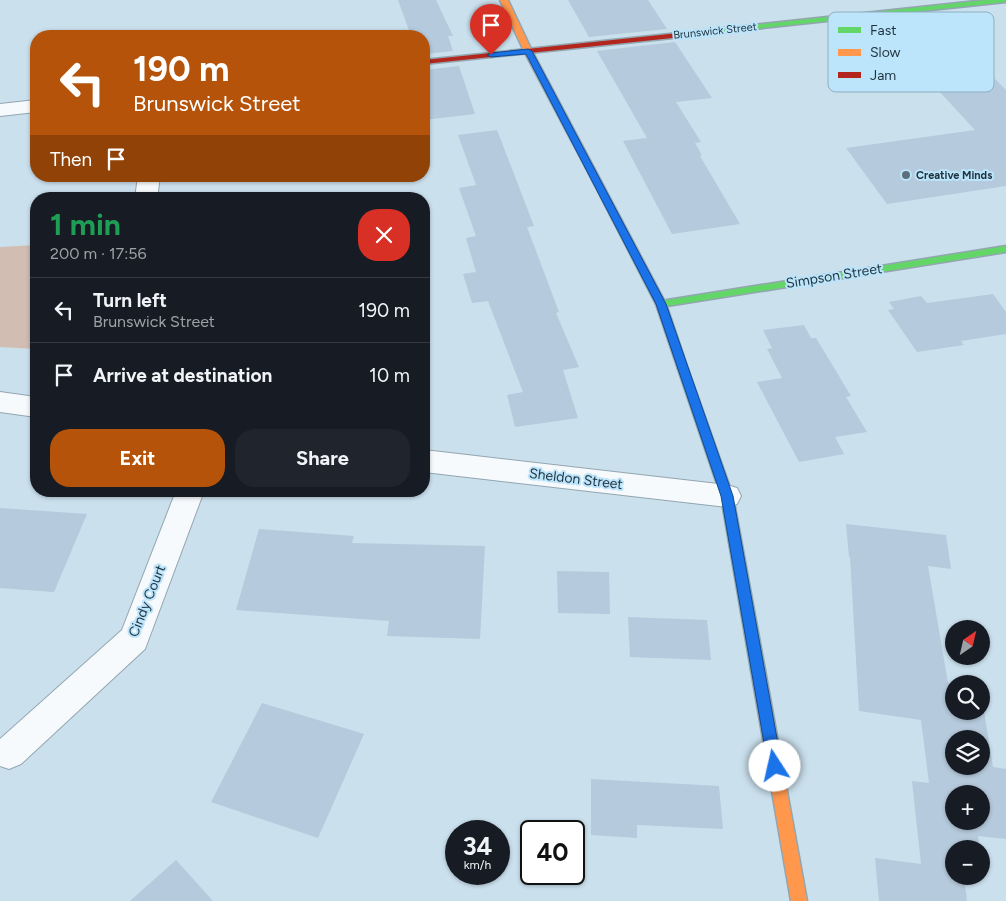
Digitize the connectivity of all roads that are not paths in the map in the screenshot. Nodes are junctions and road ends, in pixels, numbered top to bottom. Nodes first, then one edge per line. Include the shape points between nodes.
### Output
1 (504, 0) edge
2 (1004, 2) edge
3 (907, 12) edge
4 (828, 20) edge
5 (528, 51) junction
6 (430, 61) edge
7 (30, 107) edge
8 (0, 110) edge
9 (1006, 249) edge
10 (661, 304) junction
11 (0, 402) edge
12 (30, 406) edge
13 (430, 462) edge
14 (727, 496) junction
15 (188, 497) edge
16 (10, 753) dead end
17 (799, 901) edge

1 - 5 street
2 - 3 street, Brunswick Street
4 - 5 street, Brunswick Street
5 - 6 street, Brunswick Street
5 - 10 street
7 - 8 street
9 - 10 street, Simpson Street
10 - 14 street
11 - 12 street
13 - 14 street, Sheldon Street
14 - 17 street
15 - 16 street, Cindy Court via 134,639

